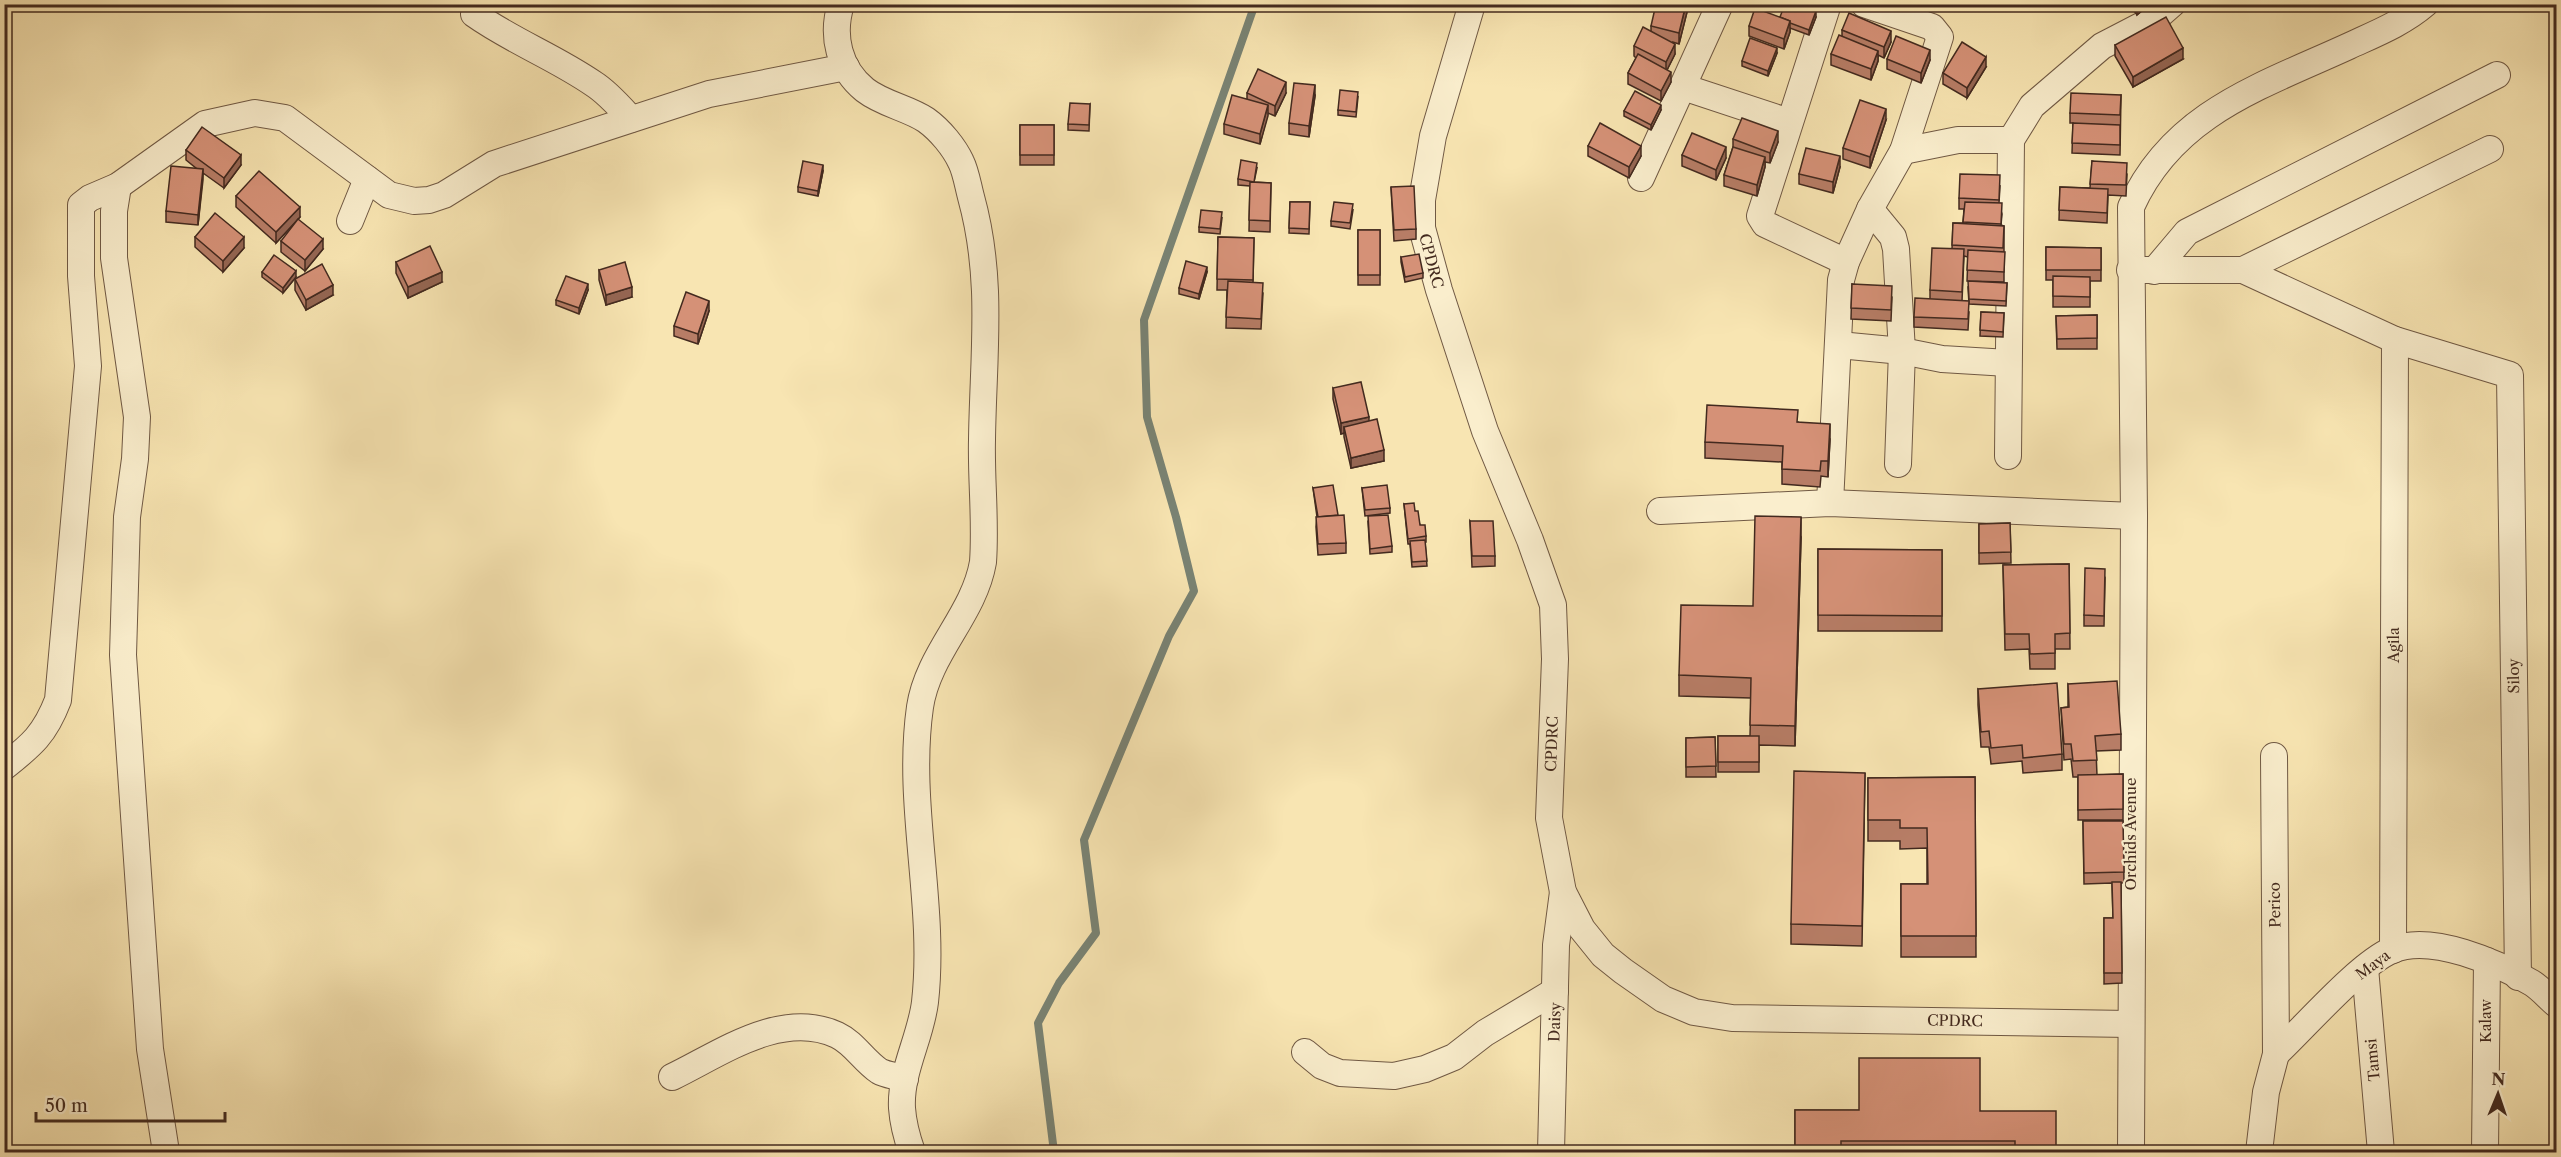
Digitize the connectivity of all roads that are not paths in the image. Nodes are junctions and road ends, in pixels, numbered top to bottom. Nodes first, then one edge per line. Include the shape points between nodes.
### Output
1 (841, 4) edge
2 (1472, 4) edge
3 (1720, 4) edge
4 (1828, 4) edge
5 (1864, 4) edge
6 (2172, 4) edge
7 (2425, 4) edge
8 (474, 14) dead end
9 (846, 67) junction
10 (2497, 75) dead end
11 (1683, 87) junction
12 (632, 118) junction
13 (1789, 122) junction
14 (2011, 140) junction
15 (2490, 149) dead end
16 (1903, 151) junction
17 (1641, 178) dead end
18 (367, 179) junction
19 (118, 186) junction
20 (1870, 209) junction
21 (350, 221) dead end
22 (1846, 262) junction
23 (2142, 270) junction
24 (2243, 270) junction
25 (2395, 340) junction
26 (1839, 345) junction
27 (1902, 351) junction
28 (2008, 363) junction
29 (2008, 456) dead end
30 (1898, 464) dead end
31 (1830, 503) junction
32 (1660, 511) dead end
33 (2134, 516) junction
34 (2274, 756) dead end
35 (4, 767) edge
36 (1563, 892) junction
37 (2393, 950) junction
38 (2487, 961) junction
39 (2365, 968) junction
40 (2518, 977) junction
41 (1555, 991) junction
42 (2556, 1004) edge
43 (2130, 1024) junction
44 (1305, 1052) dead end
45 (2276, 1054) junction
46 (672, 1077) dead end
47 (905, 1079) junction
48 (166, 1152) edge
49 (912, 1152) edge
50 (1551, 1152) edge
51 (2131, 1152) edge
52 (2259, 1152) edge
53 (2381, 1152) edge
54 (2485, 1152) edge

1 - 9 street via 837,48
2 - 36 street, CPDRC via 1433,136 1422,200 1422,228 1485,431 1553,605 1555,659 1549,818
3 - 11 street
4 - 13 street
5 - 16 street via 1932,27 1940,37
6 - 14 street via 2156,18 2102,46 2032,106
7 - 23 street, Orchids Avenue via 2383,31 2249,92 2170,146 2144,179 2131,207
8 - 12 street via 505,36 597,85
9 - 12 street via 709,94
9 - 47 street via 866,90 927,120 962,163 986,274 983,562 980,580 932,668 920,707 916,783 929,937 925,1004
10 - 23 street via 2187,232
11 - 13 street
11 - 17 street
12 - 18 street via 494,164 429,200 389,195
13 - 22 street via 1760,216 1765,224
14 - 16 street via 1958,140
14 - 28 street
15 - 24 street
16 - 20 street
18 - 19 street via 285,118 255,113 206,124
18 - 21 street
19 - 35 street via 81,205 81,276 88,366 58,700 49,725 35,743
19 - 48 street via 114,258 137,417 126,517 123,655 150,1049
20 - 22 street
20 - 27 street via 1893,237 1896,249
22 - 26 street via 1841,280
23 - 24 street
23 - 33 street, Orchids Avenue
24 - 25 street
25 - 37 street, Agila
25 - 40 street, Siloy via 2510,375
26 - 27 street
26 - 31 street
27 - 28 street via 1942,359
27 - 30 street
28 - 29 street
31 - 32 street
31 - 33 street
33 - 43 street, Orchids Avenue
34 - 45 street, Perico
36 - 41 street, Daisy
36 - 43 street, CPDRC via 1582,929 1603,955 1663,999 1694,1012 1732,1018
37 - 38 street, Maya via 2438,945
37 - 39 street, Maya
38 - 40 street, Maya
38 - 54 street, Kalaw
39 - 45 street, Maya
39 - 53 street, Tamsi
40 - 42 street, Maya via 2532,983
41 - 44 street via 1485,1033 1454,1057 1425,1069 1394,1076 1340,1072 1322,1066
41 - 50 street, Daisy
43 - 51 street, Orchids Avenue
45 - 52 street, Perico via 2266,1092
46 - 47 street via 758,1035 814,1029 850,1043 881,1072
47 - 49 street via 902,1107

